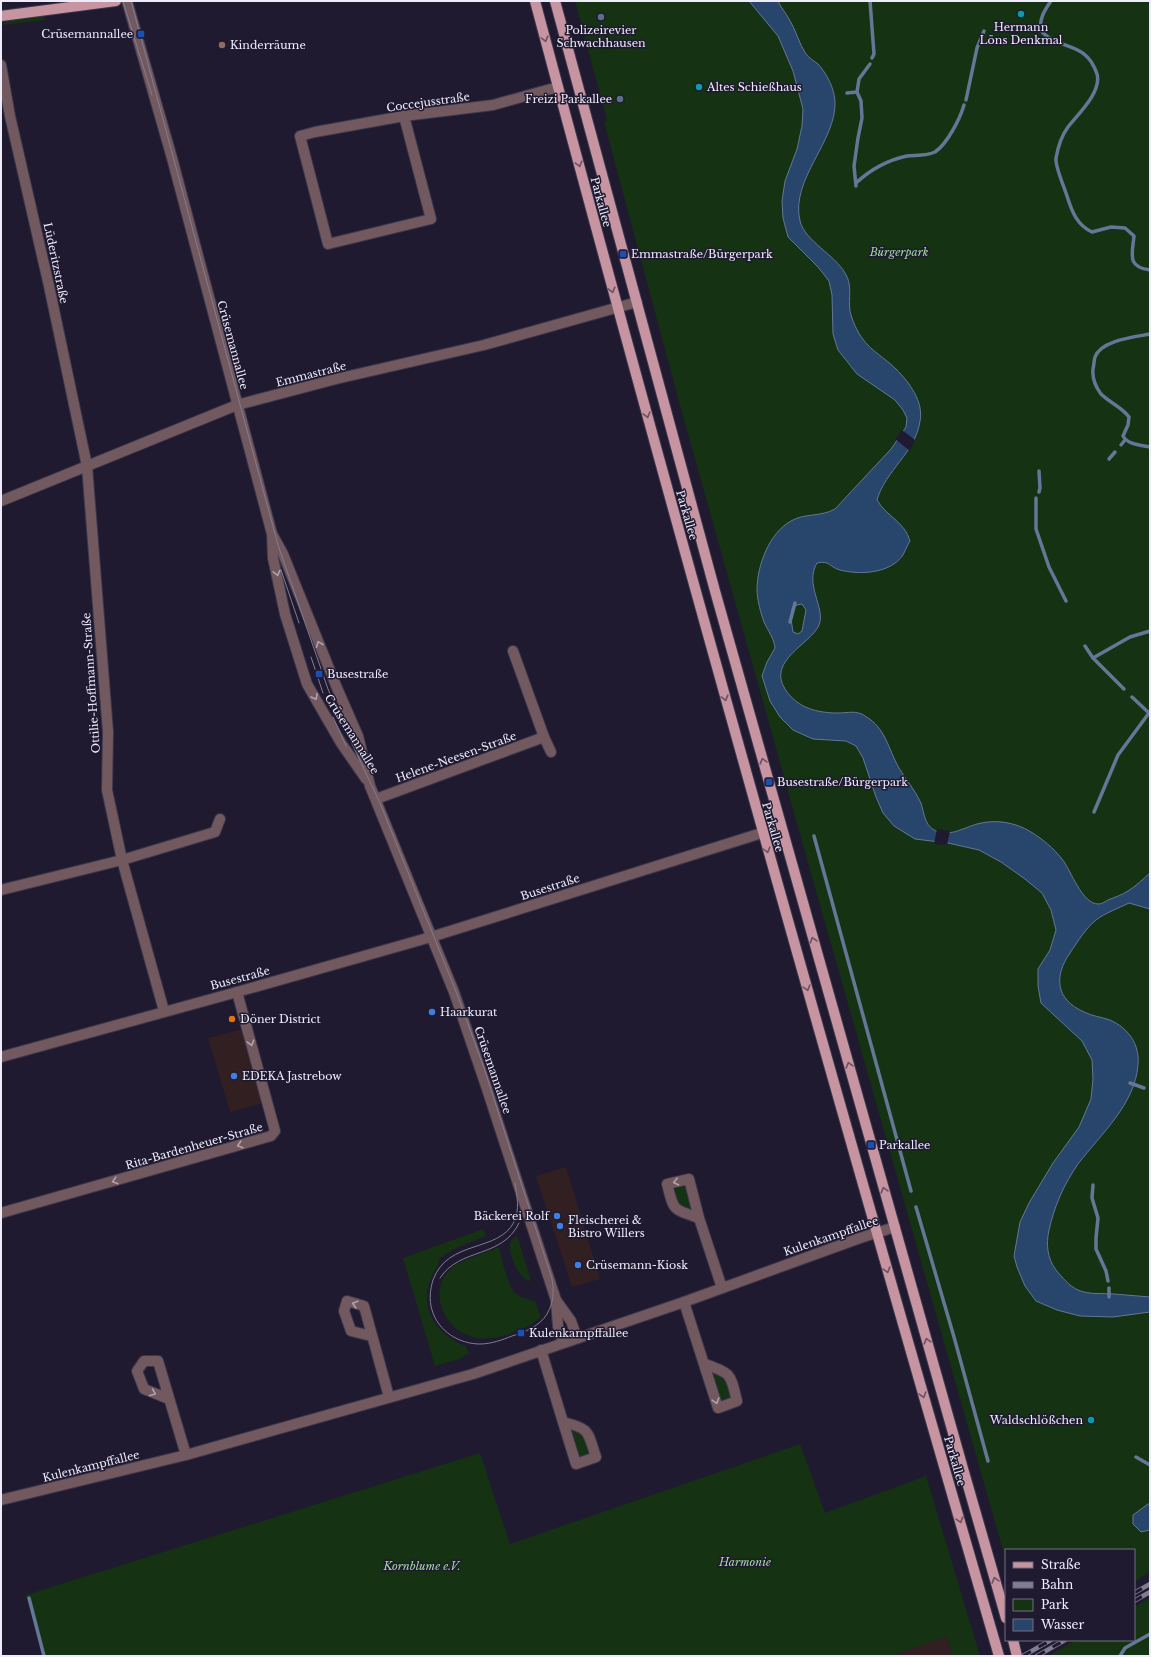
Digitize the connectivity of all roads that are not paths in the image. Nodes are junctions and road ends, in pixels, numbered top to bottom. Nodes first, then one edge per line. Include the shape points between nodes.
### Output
1 (116, 1) edge
2 (127, 1) edge
3 (535, 1) edge
4 (555, 1) edge
5 (1, 16) edge
6 (1, 65) edge
7 (558, 87) junction
8 (404, 116) junction
9 (637, 302) junction
10 (617, 307) junction
11 (237, 406) junction
12 (87, 466) junction
13 (1, 501) edge
14 (272, 534) junction
15 (513, 651) dead end
16 (544, 738) junction
17 (551, 752) dead end
18 (370, 786) junction
19 (376, 799) junction
20 (220, 819) dead end
21 (781, 827) junction
22 (763, 832) junction
23 (122, 860) junction
24 (1, 890) edge
25 (431, 937) junction
26 (237, 992) junction
27 (164, 1011) junction
28 (1, 1057) edge
29 (1, 1213) edge
30 (699, 1218) dead end
31 (895, 1227) junction
32 (877, 1232) junction
33 (722, 1288) junction
34 (556, 1300) junction
35 (684, 1302) junction
36 (371, 1336) dead end
37 (577, 1338) junction
38 (563, 1343) junction
39 (541, 1350) junction
40 (704, 1364) dead end
41 (389, 1397) junction
42 (169, 1399) dead end
43 (563, 1422) dead end
44 (186, 1455) junction
45 (1, 1500) edge
46 (1005, 1614) edge
47 (1012, 1641) edge
48 (999, 1656) edge
49 (1017, 1656) edge

1 - 5 main road
2 - 11 street, Crüsemannallee via 172,158
3 -> 7 main road, Parkallee
4 - 9 main road, Parkallee
6 - 12 street, Lüderitzstraße
7 - 8 street, Coccejusstraße via 493,105
7 -> 10 main road, Parkallee
8 - 8 street, Coccejusstraße via 300,136 328,244 431,219
9 - 10 street, Emmastraße
21 -> 9 main road, Parkallee
10 - 11 street, Emmastraße via 484,345 336,379
10 -> 22 main road, Parkallee
11 - 12 street, Emmastraße
11 - 14 street, Crüsemannallee
12 - 13 street, Emmastraße
12 - 23 street, Ottilie-Hoffmann-Straße via 108,732 107,790
18 -> 14 street, Crüsemannallee via 358,736 283,554
14 -> 18 street, Crüsemannallee via 273,558 285,614 307,684 341,743
15 - 16 street
16 - 17 street
16 - 19 street, Helene-Neesen-Straße
18 - 19 street, Crüsemannallee
19 - 25 street, Crüsemannallee
20 - 23 street via 215,832
21 - 22 street, Busestraße
31 -> 21 main road, Parkallee
22 - 25 street, Busestraße
22 -> 32 main road, Parkallee
23 - 24 street
23 - 27 street, Ottilie-Hoffmann-Straße
25 - 26 street, Busestraße
25 - 34 street, Crüsemannallee via 454,992 485,1082
26 - 27 street, Busestraße
26 -> 29 street, Rita-Bardenheuer-Straße via 275,1131 271,1136
27 - 28 street, Busestraße
30 - 33 street
31 - 32 street, Kulenkampffallee
46 -> 31 main road, Parkallee
32 - 33 street, Kulenkampffallee
32 -> 48 main road, Parkallee
33 - 35 street, Kulenkampffallee
34 - 37 street, Crüsemannallee via 571,1321
34 - 38 street, Crüsemannallee via 558,1326
35 - 37 street, Kulenkampffallee
35 - 40 street
36 - 41 street
37 - 38 street, Kulenkampffallee
38 - 39 street, Kulenkampffallee
39 - 41 street, Kulenkampffallee via 473,1374
39 - 43 street
41 - 44 street, Kulenkampffallee
42 - 44 street
44 - 45 street, Kulenkampffallee
47 - 49 main road

